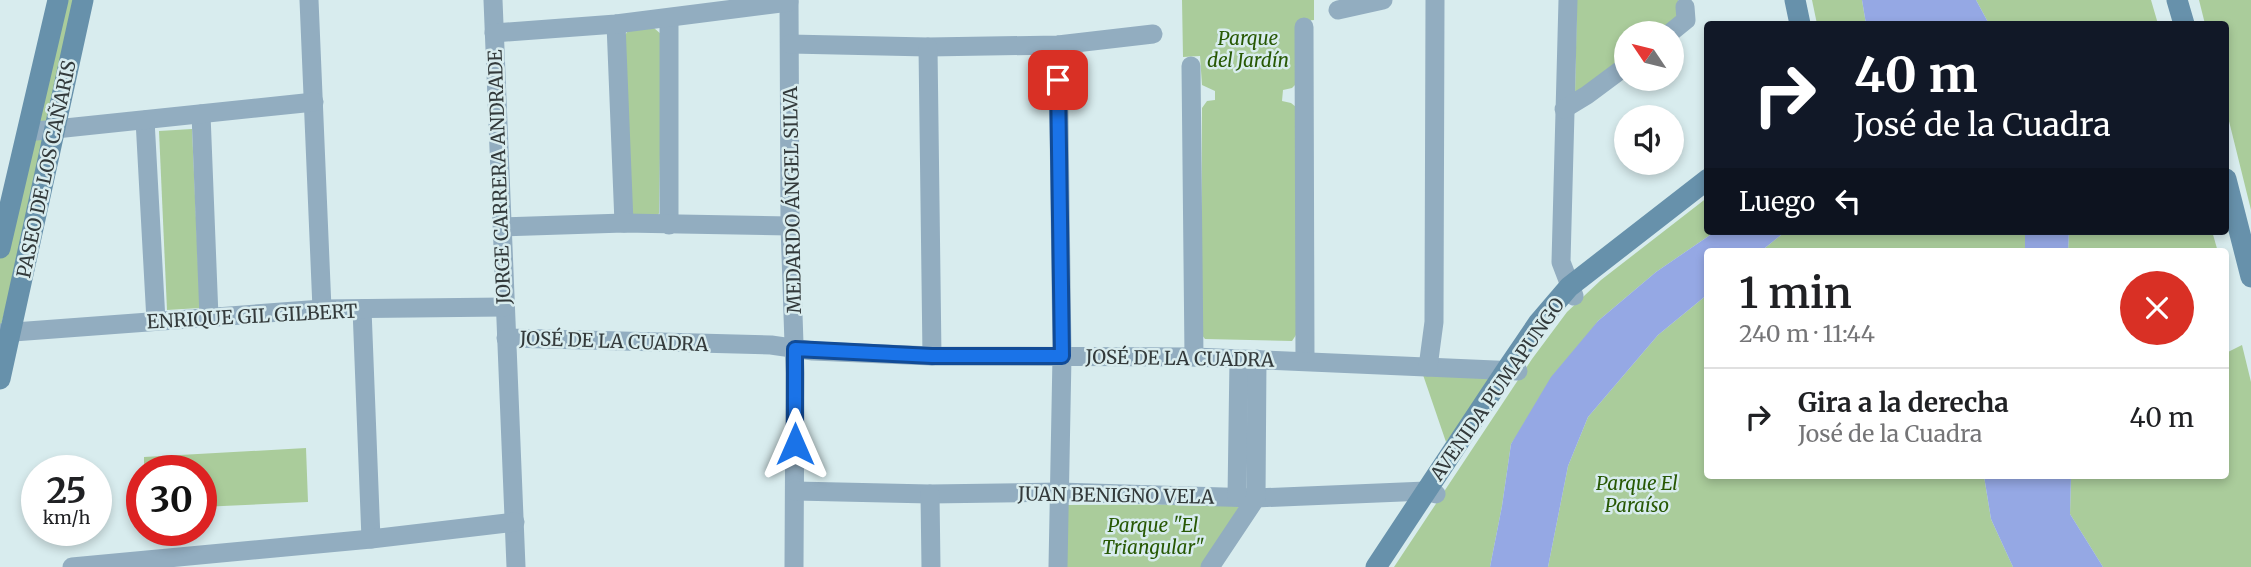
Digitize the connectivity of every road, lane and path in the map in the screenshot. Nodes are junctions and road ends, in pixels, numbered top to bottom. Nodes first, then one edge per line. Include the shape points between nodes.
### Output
1 (58, 0) edge
2 (83, 0) edge
3 (309, 0) edge
4 (493, 0) edge
5 (1383, 0) edge
6 (1434, 0) edge
7 (1568, 0) edge
8 (1795, 0) edge
9 (2177, 0) edge
10 (789, 1) edge
11 (1685, 7) dead end
12 (1338, 10) dead end
13 (669, 18) junction
14 (1799, 21) edge
15 (2183, 21) edge
16 (1684, 22) edge
17 (616, 24) junction
18 (1304, 27) dead end
19 (494, 33) junction
20 (1153, 34) dead end
21 (790, 44) junction
22 (1058, 45) junction
23 (928, 47) junction
24 (1191, 66) dead end
25 (1614, 75) edge
26 (314, 102) junction
27 (1564, 109) junction
28 (201, 114) junction
29 (145, 120) junction
30 (54, 129) junction
31 (27, 132) junction
32 (1704, 182) edge
33 (2229, 191) edge
34 (624, 223) junction
35 (669, 225) junction
36 (790, 226) junction
37 (503, 227) junction
38 (0, 248) edge
39 (2251, 277) edge
40 (1572, 291) junction
41 (504, 307) junction
42 (322, 309) junction
43 (362, 309) junction
44 (209, 317) junction
45 (156, 321) junction
46 (5, 332) edge
47 (506, 338) junction
48 (795, 349) junction
49 (932, 356) junction
50 (1062, 356) junction
51 (1194, 357) junction
52 (1248, 359) junction
53 (1305, 361) junction
54 (1428, 367) junction
55 (1512, 370) junction
56 (0, 379) edge
57 (796, 491) junction
58 (1059, 492) junction
59 (1431, 493) junction
60 (930, 494) junction
61 (1246, 498) junction
62 (515, 522) junction
63 (371, 539) junction
64 (206, 561) edge
65 (72, 567) edge
66 (516, 567) edge
67 (794, 567) edge
68 (932, 567) edge
69 (1058, 567) edge
70 (1210, 567) edge
71 (1376, 567) edge

1 - 31 main road, PASEO DE LOS CAÑARIS
2 - 30 main road, PASEO DE LOS CAÑARIS
3 - 26 street
4 - 19 street, JORGE CARRERA ANDRADE
5 - 12 street
6 - 54 street via 1434,322
7 - 27 street
8 - 14 main road
9 - 15 main road
10 - 13 street
10 - 21 street, MEDARDO ÁNGEL SILVA
11 - 16 street
13 - 17 street
13 - 35 street
17 - 19 street
17 - 34 street
18 - 53 street
19 - 37 street, JORGE CARRERA ANDRADE
20 - 22 street
21 - 23 street
21 - 36 street, MEDARDO ÁNGEL SILVA
22 - 23 street
22 - 50 street
23 - 49 street
24 - 51 street
25 - 27 street
26 - 28 street
26 - 42 street
27 - 40 street via 1560,262
28 - 29 street
28 - 44 street
29 - 30 street
29 - 45 street
30 - 31 street
30 - 46 main road, PASEO DE LOS CAÑARIS
31 - 38 main road, PASEO DE LOS CAÑARIS
32 - 40 main road, AVENIDA PUMAPUNGO
33 - 39 main road
34 - 35 street
34 - 37 street
35 - 36 street
36 - 48 street, MEDARDO ÁNGEL SILVA
37 - 41 street, JORGE CARRERA ANDRADE
40 - 55 main road, AVENIDA PUMAPUNGO via 1539,322
41 - 43 street, ENRIQUE GIL GILBERT
41 - 47 street, JORGE CARRERA ANDRADE
42 - 43 street, ENRIQUE GIL GILBERT
42 - 44 street, ENRIQUE GIL GILBERT
43 - 63 street
44 - 45 street, ENRIQUE GIL GILBERT
45 - 46 street, ENRIQUE GIL GILBERT
46 - 56 main road, PASEO DE LOS CAÑARIS
47 - 48 street, JOSÉ DE LA CUADRA
47 - 62 street, JORGE CARRERA ANDRADE
48 - 49 street, JOSÉ DE LA CUADRA
48 - 57 street, MEDARDO ÁNGEL SILVA
49 - 50 street, JOSÉ DE LA CUADRA
50 - 51 street, JOSÉ DE LA CUADRA
50 - 58 street
51 - 52 street, JOSÉ DE LA CUADRA
52 - 53 street, JOSÉ DE LA CUADRA
52 - 61 street
53 - 54 street, JOSÉ DE LA CUADRA
54 - 55 street, JOSÉ DE LA CUADRA
55 - 59 main road, AVENIDA PUMAPUNGO
57 - 60 street, JUAN BENIGNO VELA
57 - 67 street, MEDARDO ÁNGEL SILVA
58 - 60 street, JUAN BENIGNO VELA
58 - 61 street, JUAN BENIGNO VELA
58 - 69 street
59 - 61 street, JUAN BENIGNO VELA
59 - 71 main road, AVENIDA PUMAPUNGO
60 - 68 street
61 - 70 street
62 - 63 street
62 - 66 street, JORGE CARRERA ANDRADE
63 - 64 street
64 - 65 street

